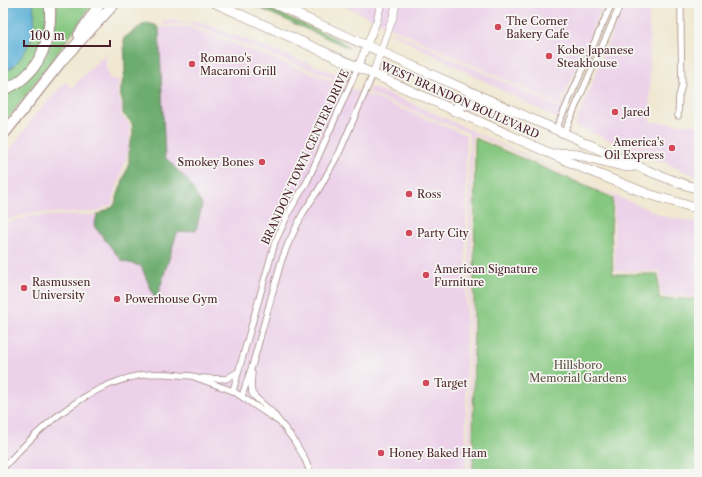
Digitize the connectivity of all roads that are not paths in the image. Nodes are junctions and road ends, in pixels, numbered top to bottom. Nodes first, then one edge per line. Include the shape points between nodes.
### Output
1 (50, 3) edge
2 (100, 3) edge
3 (115, 3) edge
4 (215, 3) edge
5 (272, 3) edge
6 (381, 3) edge
7 (396, 3) edge
8 (612, 3) edge
9 (620, 3) edge
10 (681, 3) edge
11 (367, 46) junction
12 (381, 52) junction
13 (63, 60) junction
14 (358, 67) junction
15 (373, 74) junction
16 (3, 90) edge
17 (502, 105) junction
18 (454, 111) junction
19 (678, 116) dead end
20 (560, 131) junction
21 (3, 135) edge
22 (552, 154) junction
23 (640, 168) junction
24 (699, 189) edge
25 (699, 209) edge
26 (253, 363) junction
27 (239, 372) junction
28 (197, 378) junction
29 (234, 392) junction
30 (242, 396) junction
31 (278, 420) junction
32 (3, 468) edge
33 (311, 474) edge

1 - 16 highway via 49,35 41,56 24,78
2 - 13 highway
3 - 13 highway
4 - 14 highway, WEST BRANDON BOULEVARD
5 - 11 highway, WEST BRANDON BOULEVARD
6 - 11 street via 378,20
7 - 12 street
8 - 20 street
9 - 20 street
10 - 19 street via 682,85
11 - 12 highway, WEST BRANDON BOULEVARD
11 - 14 street
12 - 15 street
12 - 17 highway, WEST BRANDON BOULEVARD
13 - 21 highway
14 - 15 highway, WEST BRANDON BOULEVARD
14 - 27 street, BRANDON TOWN CENTER DRIVE via 307,182 275,242
15 - 18 highway, WEST BRANDON BOULEVARD
15 - 26 street, BRANDON TOWN CENTER DRIVE via 340,151 302,213 280,262
17 - 18 highway via 463,105
17 - 20 highway, WEST BRANDON BOULEVARD
18 - 22 highway, WEST BRANDON BOULEVARD
20 - 23 highway, WEST BRANDON BOULEVARD
22 - 23 highway via 571,153
22 - 25 highway, WEST BRANDON BOULEVARD via 616,182
23 - 24 highway, WEST BRANDON BOULEVARD
26 - 30 street, BRANDON TOWN CENTER DRIVE
26 - 31 street, BRANDON TOWN CENTER DRIVE via 252,393
27 - 28 street, BRANDON TOWN CENTER DRIVE via 226,379
27 - 29 street, BRANDON TOWN CENTER DRIVE
28 - 29 street, BRANDON TOWN CENTER DRIVE
28 - 32 street, BRANDON TOWN CENTER DRIVE via 150,374 113,382 54,418
29 - 30 street, BRANDON TOWN CENTER DRIVE
30 - 31 street, BRANDON TOWN CENTER DRIVE
31 - 33 street, BRANDON TOWN CENTER DRIVE via 304,456

